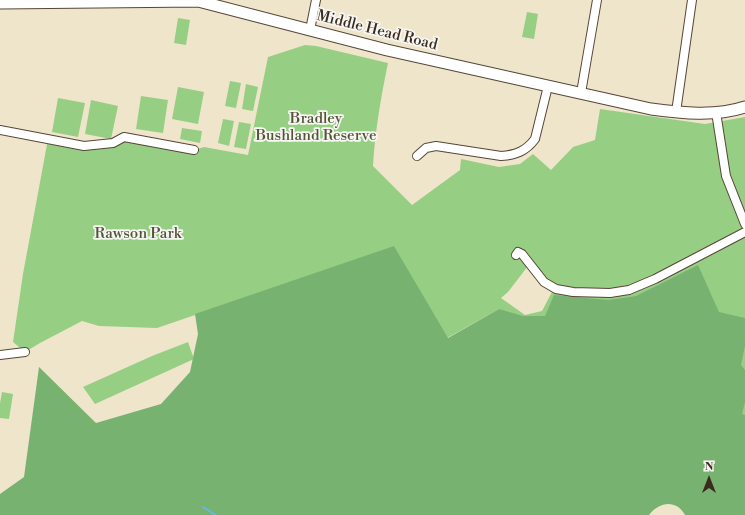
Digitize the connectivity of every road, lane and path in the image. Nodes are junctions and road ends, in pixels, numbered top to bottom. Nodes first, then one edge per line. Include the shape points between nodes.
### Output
1 (316, 0) edge
2 (597, 0) edge
3 (692, 0) edge
4 (35, 1) edge
5 (204, 1) edge
6 (0, 3) edge
7 (310, 30) junction
8 (548, 86) junction
9 (581, 93) junction
10 (745, 107) edge
11 (676, 112) junction
12 (716, 112) junction
13 (0, 130) edge
14 (194, 150) dead end
15 (417, 156) dead end
16 (745, 224) edge
17 (745, 232) edge
18 (516, 255) dead end
19 (25, 352) dead end
20 (0, 355) edge

1 - 7 street
2 - 9 street
3 - 11 street
4 - 5 street, Middle Head Road
4 - 6 street, Middle Head Road
5 - 7 street, Middle Head Road
7 - 8 street, Middle Head Road
8 - 9 street, Middle Head Road
8 - 15 street via 535,139 521,152 512,156 501,156 436,146 426,148
9 - 11 street, Middle Head Road
10 - 12 street, Middle Head Road
11 - 12 street, Middle Head Road
12 - 16 street via 726,176
13 - 14 street via 84,146 113,143 124,137
17 - 18 street via 655,279 629,290 610,294 573,292 556,288 544,282 522,254 518,252
19 - 20 street

